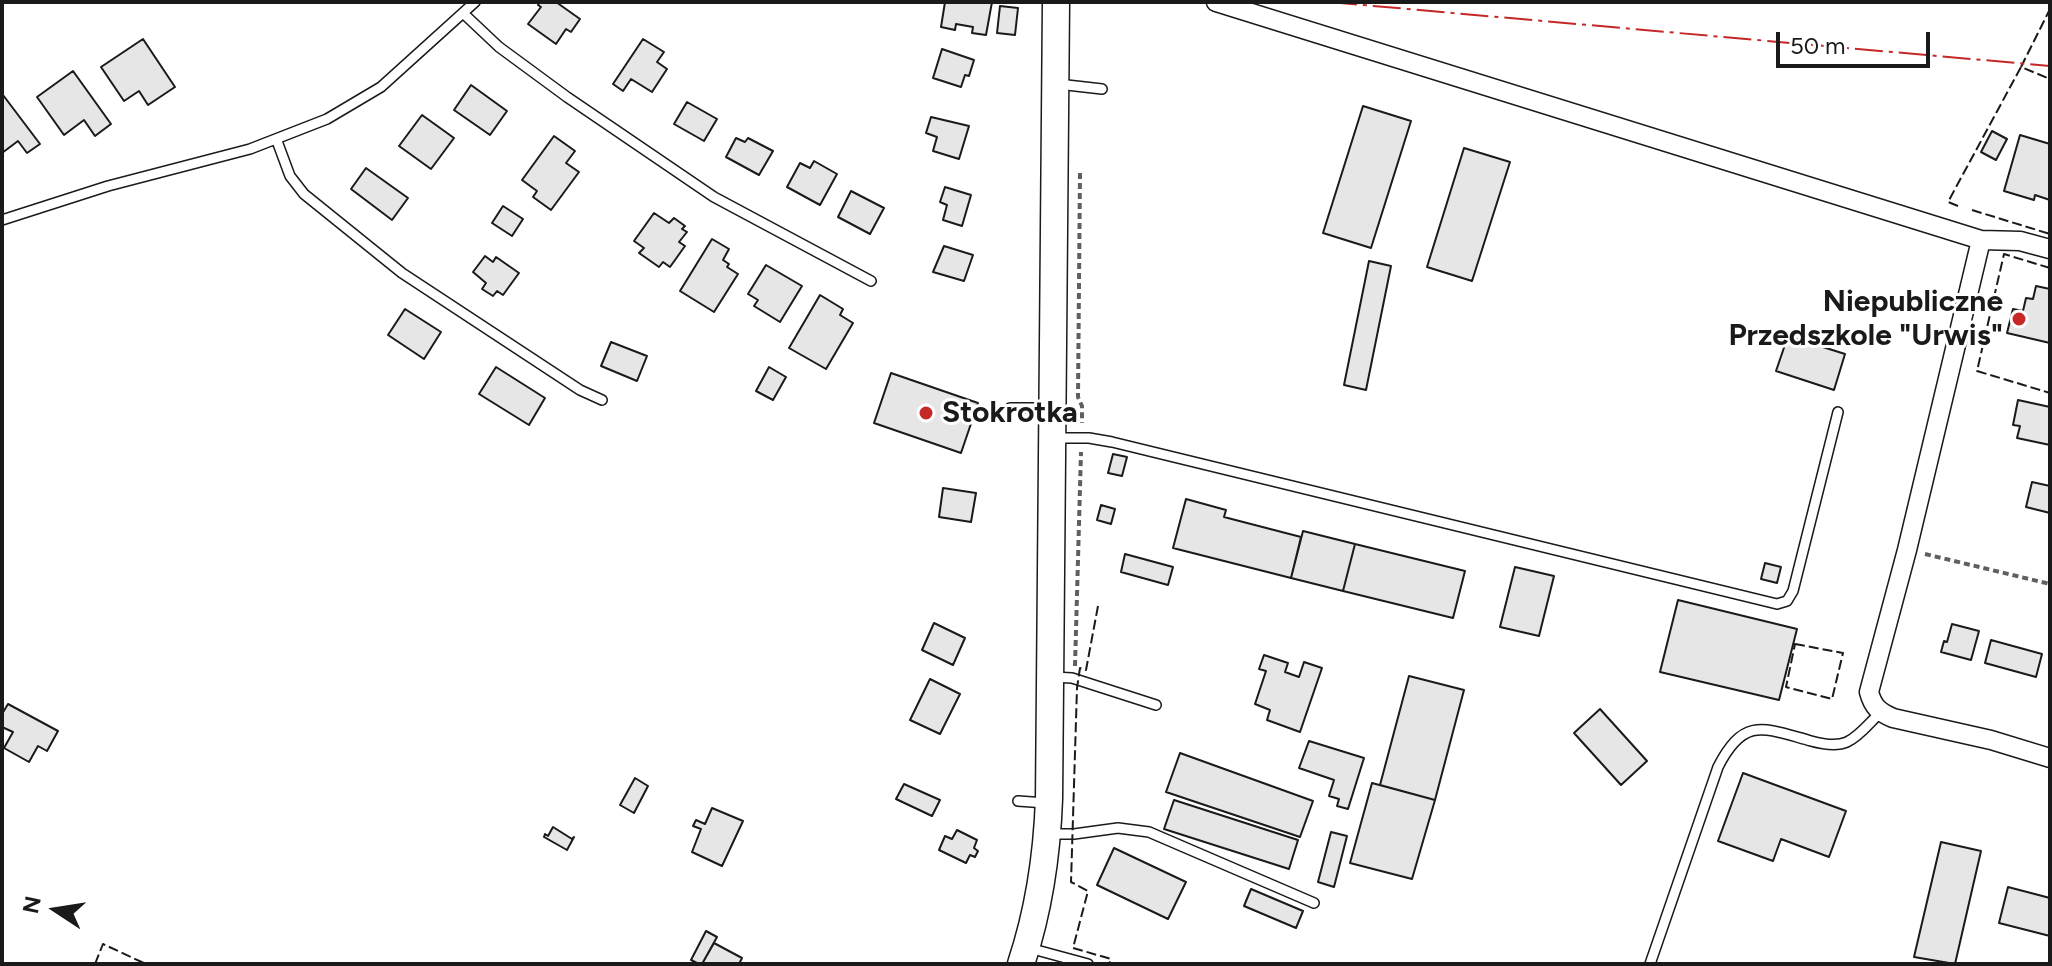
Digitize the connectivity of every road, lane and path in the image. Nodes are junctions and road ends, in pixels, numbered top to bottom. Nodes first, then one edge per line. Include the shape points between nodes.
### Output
1 (475, 2) edge
2 (1056, 2) edge
3 (1216, 2) edge
4 (464, 14) junction
5 (1056, 84) junction
6 (1102, 89) dead end
7 (277, 141) junction
8 (2, 220) edge
9 (1981, 240) junction
10 (2050, 249) edge
11 (871, 281) dead end
12 (602, 400) dead end
13 (1010, 408) dead end
14 (1054, 408) junction
15 (1838, 412) dead end
16 (1053, 438) junction
17 (1907, 550) junction
18 (2050, 584) edge
19 (1051, 677) junction
20 (1156, 705) dead end
21 (1880, 713) junction
22 (2050, 758) edge
23 (1018, 801) dead end
24 (1049, 803) junction
25 (1048, 833) junction
26 (1314, 903) dead end
27 (1024, 955) edge
28 (1088, 964) edge
29 (1650, 964) edge

1 - 4 lane
2 - 5 main road
3 - 9 street
4 - 7 lane via 381,87 338,114
4 - 11 lane via 567,97 714,197
5 - 6 lane
5 - 14 main road
7 - 8 lane
7 - 12 lane via 290,176 304,194 402,273
9 - 10 street via 2020,241
9 - 17 street
13 - 14 lane
14 - 16 main road
15 - 16 lane via 1793,591 1777,604 1112,442
16 - 19 main road
17 - 18 path
17 - 21 street via 1872,673 1869,692
19 - 20 lane via 1072,678
19 - 24 main road
21 - 22 street
21 - 29 lane via 1847,742 1834,745 1754,729 1727,749
23 - 24 lane
24 - 25 main road
25 - 26 lane via 1118,828 1149,832
25 - 27 main road
27 - 28 lane

